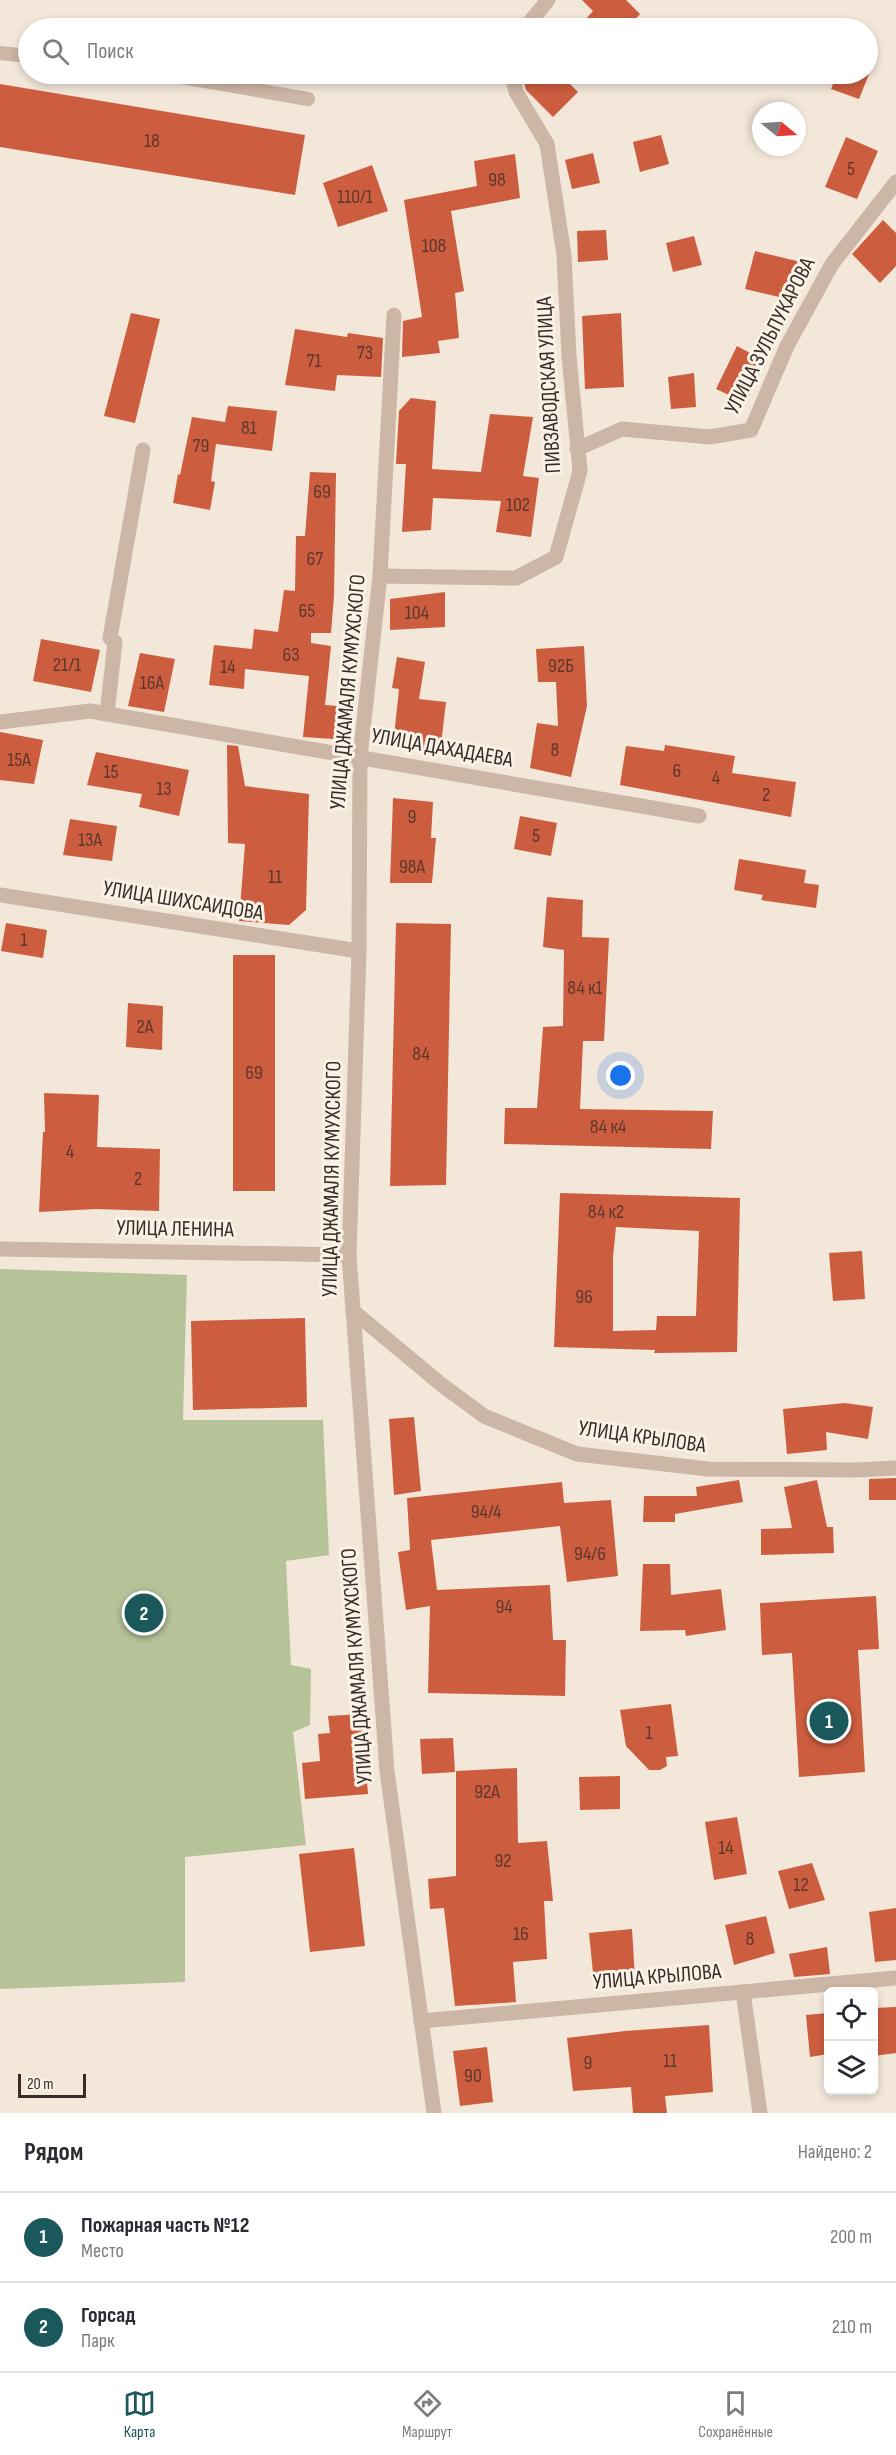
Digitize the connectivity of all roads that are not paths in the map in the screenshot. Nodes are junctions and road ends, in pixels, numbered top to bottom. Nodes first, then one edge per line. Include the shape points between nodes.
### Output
1 (548, 0) edge
2 (533, 18) edge
3 (0, 53) edge
4 (18, 55) edge
5 (222, 84) edge
6 (514, 84) edge
7 (308, 99) dead end
8 (896, 182) edge
9 (394, 315) dead end
10 (577, 449) junction
11 (143, 450) dead end
12 (380, 576) junction
13 (107, 714) junction
14 (0, 722) edge
15 (360, 757) junction
16 (699, 816) dead end
17 (0, 895) edge
18 (359, 951) junction
19 (0, 1249) edge
20 (349, 1255) junction
21 (353, 1311) junction
22 (896, 1468) edge
23 (896, 1978) edge
24 (743, 1992) junction
25 (422, 2021) junction
26 (434, 2113) edge
27 (760, 2113) edge

1 - 2 street
3 - 4 lane
5 - 7 lane
6 - 10 street, ПИВЗАВОДСКАЯ УЛИЦА via 547,144 564,255
8 - 10 street, УЛИЦА ЗУЛЬПУКАРОВА via 832,264 787,346 751,430 710,437 622,429
9 - 12 street, УЛИЦА ДЖАМАЛЯ КУМУХСКОГО
10 - 12 street, ПИВЗАВОДСКАЯ УЛИЦА via 580,471 556,557 516,578
11 - 13 street via 110,638 116,642
12 - 15 street, УЛИЦА ДЖАМАЛЯ КУМУХСКОГО
13 - 14 street, УЛИЦА ДАХАДАЕВА via 90,711
13 - 15 street, УЛИЦА ДАХАДАЕВА
15 - 16 street, УЛИЦА ДАХАДАЕВА
15 - 18 street, УЛИЦА ДЖАМАЛЯ КУМУХСКОГО
17 - 18 street, УЛИЦА ШИХСАИДОВА
18 - 20 street, УЛИЦА ДЖАМАЛЯ КУМУХСКОГО
19 - 20 street, УЛИЦА ЛЕНИНА
20 - 21 street, УЛИЦА ДЖАМАЛЯ КУМУХСКОГО
21 - 22 street, УЛИЦА КРЫЛОВА via 484,1416 576,1454 708,1469
21 - 25 street, УЛИЦА ДЖАМАЛЯ КУМУХСКОГО via 387,1772
23 - 24 street, УЛИЦА КРЫЛОВА
24 - 25 street, УЛИЦА КРЫЛОВА
24 - 27 street
25 - 26 street, УЛИЦА ДЖАМАЛЯ КУМУХСКОГО

